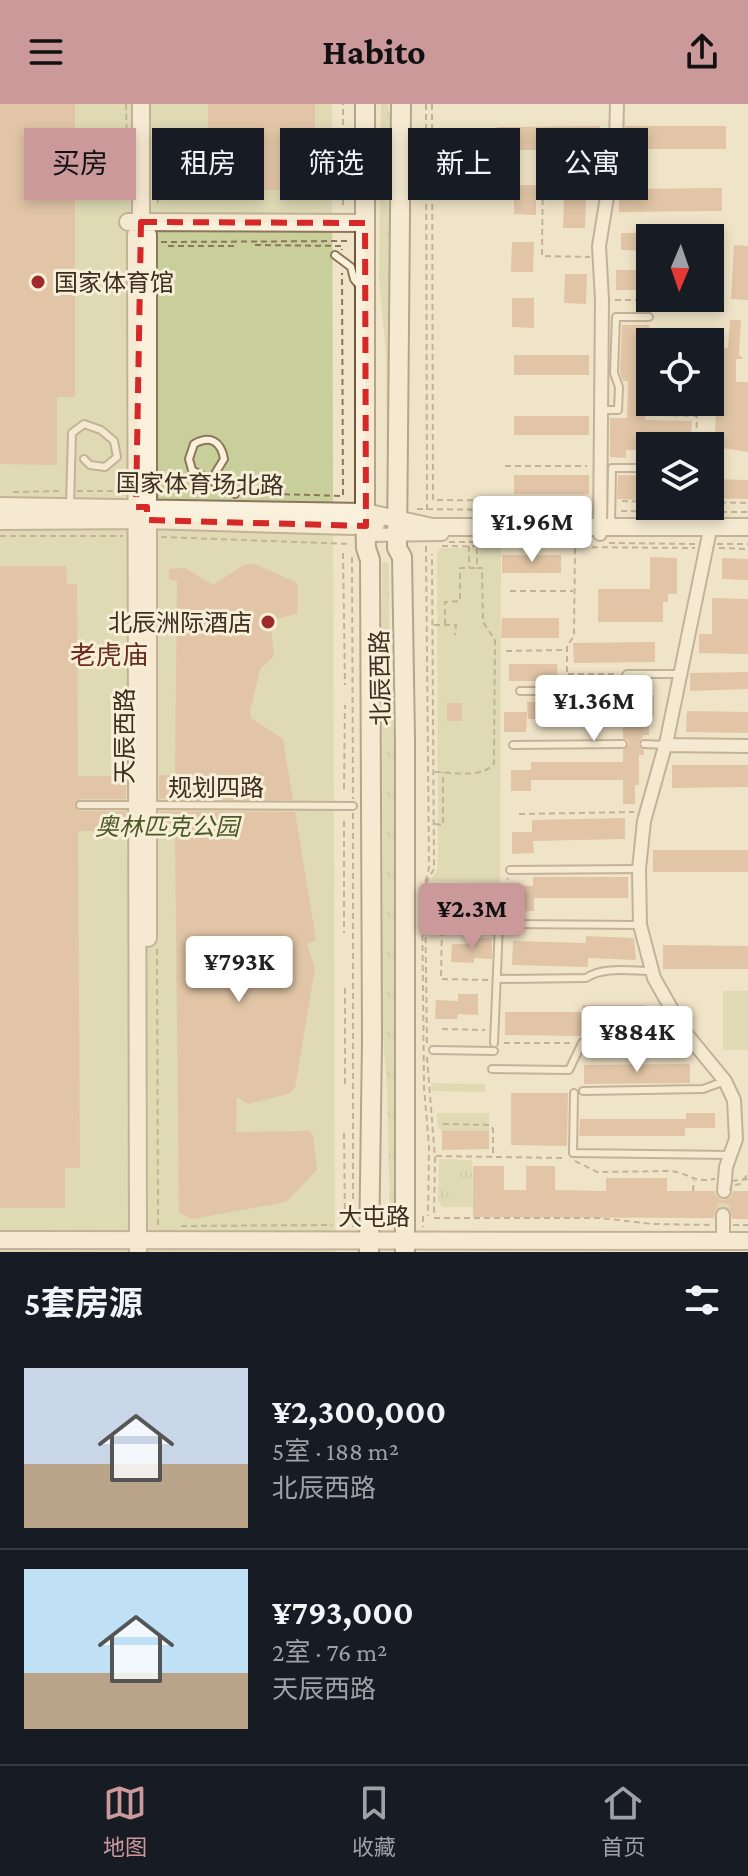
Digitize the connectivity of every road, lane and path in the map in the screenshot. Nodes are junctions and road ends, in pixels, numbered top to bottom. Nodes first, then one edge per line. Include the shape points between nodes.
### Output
1 (141, 104) edge
2 (343, 104) edge
3 (365, 104) edge
4 (401, 104) edge
5 (426, 104) edge
6 (432, 104) edge
7 (617, 104) edge
8 (543, 200) edge
9 (343, 205) dead end
10 (134, 222) junction
11 (365, 223) junction
12 (160, 242) dead end
13 (255, 245) dead end
14 (168, 246) dead end
15 (235, 246) dead end
16 (335, 255) dead end
17 (599, 257) junction
18 (351, 267) junction
19 (365, 293) junction
20 (602, 300) junction
21 (636, 300) edge
22 (649, 317) dead end
23 (601, 410) junction
24 (84, 459) dead end
25 (505, 466) dead end
26 (600, 466) junction
27 (636, 468) edge
28 (216, 472) dead end
29 (179, 491) dead end
30 (224, 493) dead end
31 (237, 493) joint
32 (724, 502) edge
33 (748, 503) edge
34 (0, 506) edge
35 (70, 506) junction
36 (636, 507) edge
37 (418, 509) dead end
38 (427, 509) junction
39 (748, 512) edge
40 (427, 520) dead end
41 (603, 520) junction
42 (748, 520) edge
43 (0, 521) edge
44 (144, 523) junction
45 (397, 527) junction
46 (748, 527) edge
47 (710, 528) junction
48 (0, 529) edge
49 (360, 532) junction
50 (748, 535) edge
51 (0, 536) edge
52 (426, 543) dead end
53 (469, 546) junction
54 (477, 546) junction
55 (748, 546) edge
56 (575, 547) junction
57 (343, 553) dead end
58 (432, 554) dead end
59 (694, 554) dead end
60 (469, 568) junction
61 (477, 568) junction
62 (510, 591) dead end
63 (574, 591) junction
64 (433, 625) junction
65 (445, 625) junction
66 (455, 635) dead end
67 (567, 650) junction
68 (506, 651) dead end
69 (567, 674) junction
70 (627, 674) junction
71 (679, 674) junction
72 (345, 685) dead end
73 (520, 691) dead end
74 (566, 692) junction
75 (345, 705) dead end
76 (623, 744) dead end
77 (644, 744) dead end
78 (513, 745) dead end
79 (665, 745) junction
80 (748, 746) edge
81 (433, 772) junction
82 (443, 772) junction
83 (344, 789) dead end
84 (80, 805) dead end
85 (136, 805) junction
86 (353, 806) junction
87 (639, 812) dead end
88 (519, 814) dead end
89 (344, 821) dead end
90 (434, 824) junction
91 (639, 869) junction
92 (510, 870) joint
93 (431, 875) dead end
94 (499, 924) junction
95 (640, 925) junction
96 (344, 933) dead end
97 (652, 971) junction
98 (497, 980) junction
99 (345, 985) dead end
100 (442, 1029) dead end
101 (495, 1030) junction
102 (684, 1031) junction
103 (582, 1043) junction
104 (494, 1047) junction
105 (433, 1050) dead end
106 (492, 1069) dead end
107 (725, 1081) junction
108 (345, 1084) dead end
109 (583, 1091) dead end
110 (574, 1093) dead end
111 (443, 1124) dead end
112 (344, 1133) dead end
113 (728, 1155) junction
114 (435, 1156) dead end
115 (493, 1156) junction
116 (748, 1174) edge
117 (748, 1179) edge
118 (694, 1180) junction
119 (728, 1187) junction
120 (693, 1191) dead end
121 (482, 1211) dead end
122 (428, 1216) dead end
123 (434, 1218) dead end
124 (483, 1218) junction
125 (345, 1220) dead end
126 (748, 1225) edge
127 (724, 1226) junction
128 (0, 1240) edge
129 (748, 1241) edge
130 (363, 1244) edge
131 (107, 1246) edge
132 (142, 1246) edge
133 (404, 1246) edge
134 (445, 1246) edge

1 - 10 street, 天辰西路
2 - 9 path
3 - 11 main road, 北辰西路
4 - 45 main road, 北辰西路
5 - 38 path
6 - 41 path via 431,501
7 - 17 street
8 - 17 path via 542,256
10 - 11 street
10 - 44 street, 天辰西路 via 148,235
11 - 19 main road, 北辰西路
12 - 18 path via 350,239
13 - 31 path via 342,246 343,496
14 - 15 path
16 - 18 lane
17 - 20 street
18 - 19 lane
19 - 49 main road, 北辰西路
20 - 21 path
20 - 23 street
22 - 23 lane via 616,317 618,410
23 - 26 street
24 - 35 lane via 105,467 117,457 114,441 84,424 72,433
25 - 26 path
26 - 41 street
27 - 41 lane via 612,468
28 - 31 lane via 224,459 219,444 203,439 194,444 192,470
29 - 30 path
32 - 33 path
34 - 35 street, 国家体育场北路
35 - 44 street, 国家体育场北路
36 - 41 path
37 - 38 path
38 - 40 path
38 - 41 path
39 - 47 path
41 - 45 street
41 - 47 street
41 - 47 path
42 - 47 street
43 - 44 street, 国家体育场北路
44 - 48 street, 国家体育场北路 via 127,529
44 - 49 street, 国家体育场北路
44 - 49 path
44 - 51 path
44 - 85 street, 天辰西路
44 - 132 street, 天辰西路
45 - 49 street, 国家体育场北路
45 - 133 main road, 北辰西路 via 405,739
46 - 47 street
47 - 50 street
47 - 53 path via 439,544
47 - 55 path
47 - 55 path
47 - 71 street
49 - 86 path
49 - 130 main road, 北辰西路 via 370,560 372,1041
52 - 122 path via 429,868 422,908
53 - 54 path
53 - 60 path
54 - 56 path
54 - 61 path
56 - 59 path via 695,548
56 - 63 path
57 - 72 path
58 - 64 path
60 - 61 path
60 - 65 path via 460,568 460,601 445,602
61 - 82 path via 482,568 483,622 495,640 494,763 483,772
62 - 63 path
63 - 67 path via 574,636
64 - 65 path
64 - 81 path
65 - 66 path via 456,625
67 - 68 path
67 - 69 path
69 - 70 path
69 - 74 path
70 - 71 lane
70 - 74 lane via 616,691
71 - 79 street
73 - 74 lane
75 - 83 path
76 - 78 lane
77 - 79 lane
79 - 80 street
79 - 91 street via 644,821
81 - 82 path
81 - 90 path
82 - 90 path via 443,825
84 - 85 lane, 规划四路
85 - 86 lane, 规划四路
85 - 132 street, 天辰西路
86 - 130 path
87 - 88 path
89 - 96 path
90 - 93 path
91 - 92 lane
91 - 95 street
92 - 94 path via 497,900
94 - 95 lane
94 - 98 lane
94 - 98 path via 442,923 441,937 441,979
95 - 97 street
97 - 98 lane
97 - 102 street
98 - 101 lane
99 - 108 path
100 - 101 path
101 - 104 lane
102 - 103 lane via 666,1038 590,1035
102 - 107 street
103 - 104 path
103 - 106 lane via 569,1070
104 - 105 lane
107 - 109 lane via 703,1089
107 - 113 street via 737,1122
110 - 113 lane via 573,1153
111 - 115 path via 490,1125
112 - 125 path
113 - 118 path via 719,1178
113 - 119 street
114 - 115 path
115 - 118 path via 565,1157 597,1172 671,1171
116 - 119 path via 740,1184
117 - 119 path, bridge via 732,1181
118 - 120 path
121 - 124 path
123 - 124 path
124 - 127 path
126 - 127 path
127 - 129 street, 大屯路
127 - 134 street, 大屯路
128 - 131 street, 大屯路
130 - 132 street, 大屯路
130 - 133 street, 大屯路
131 - 132 street, 大屯路
133 - 134 street, 大屯路

